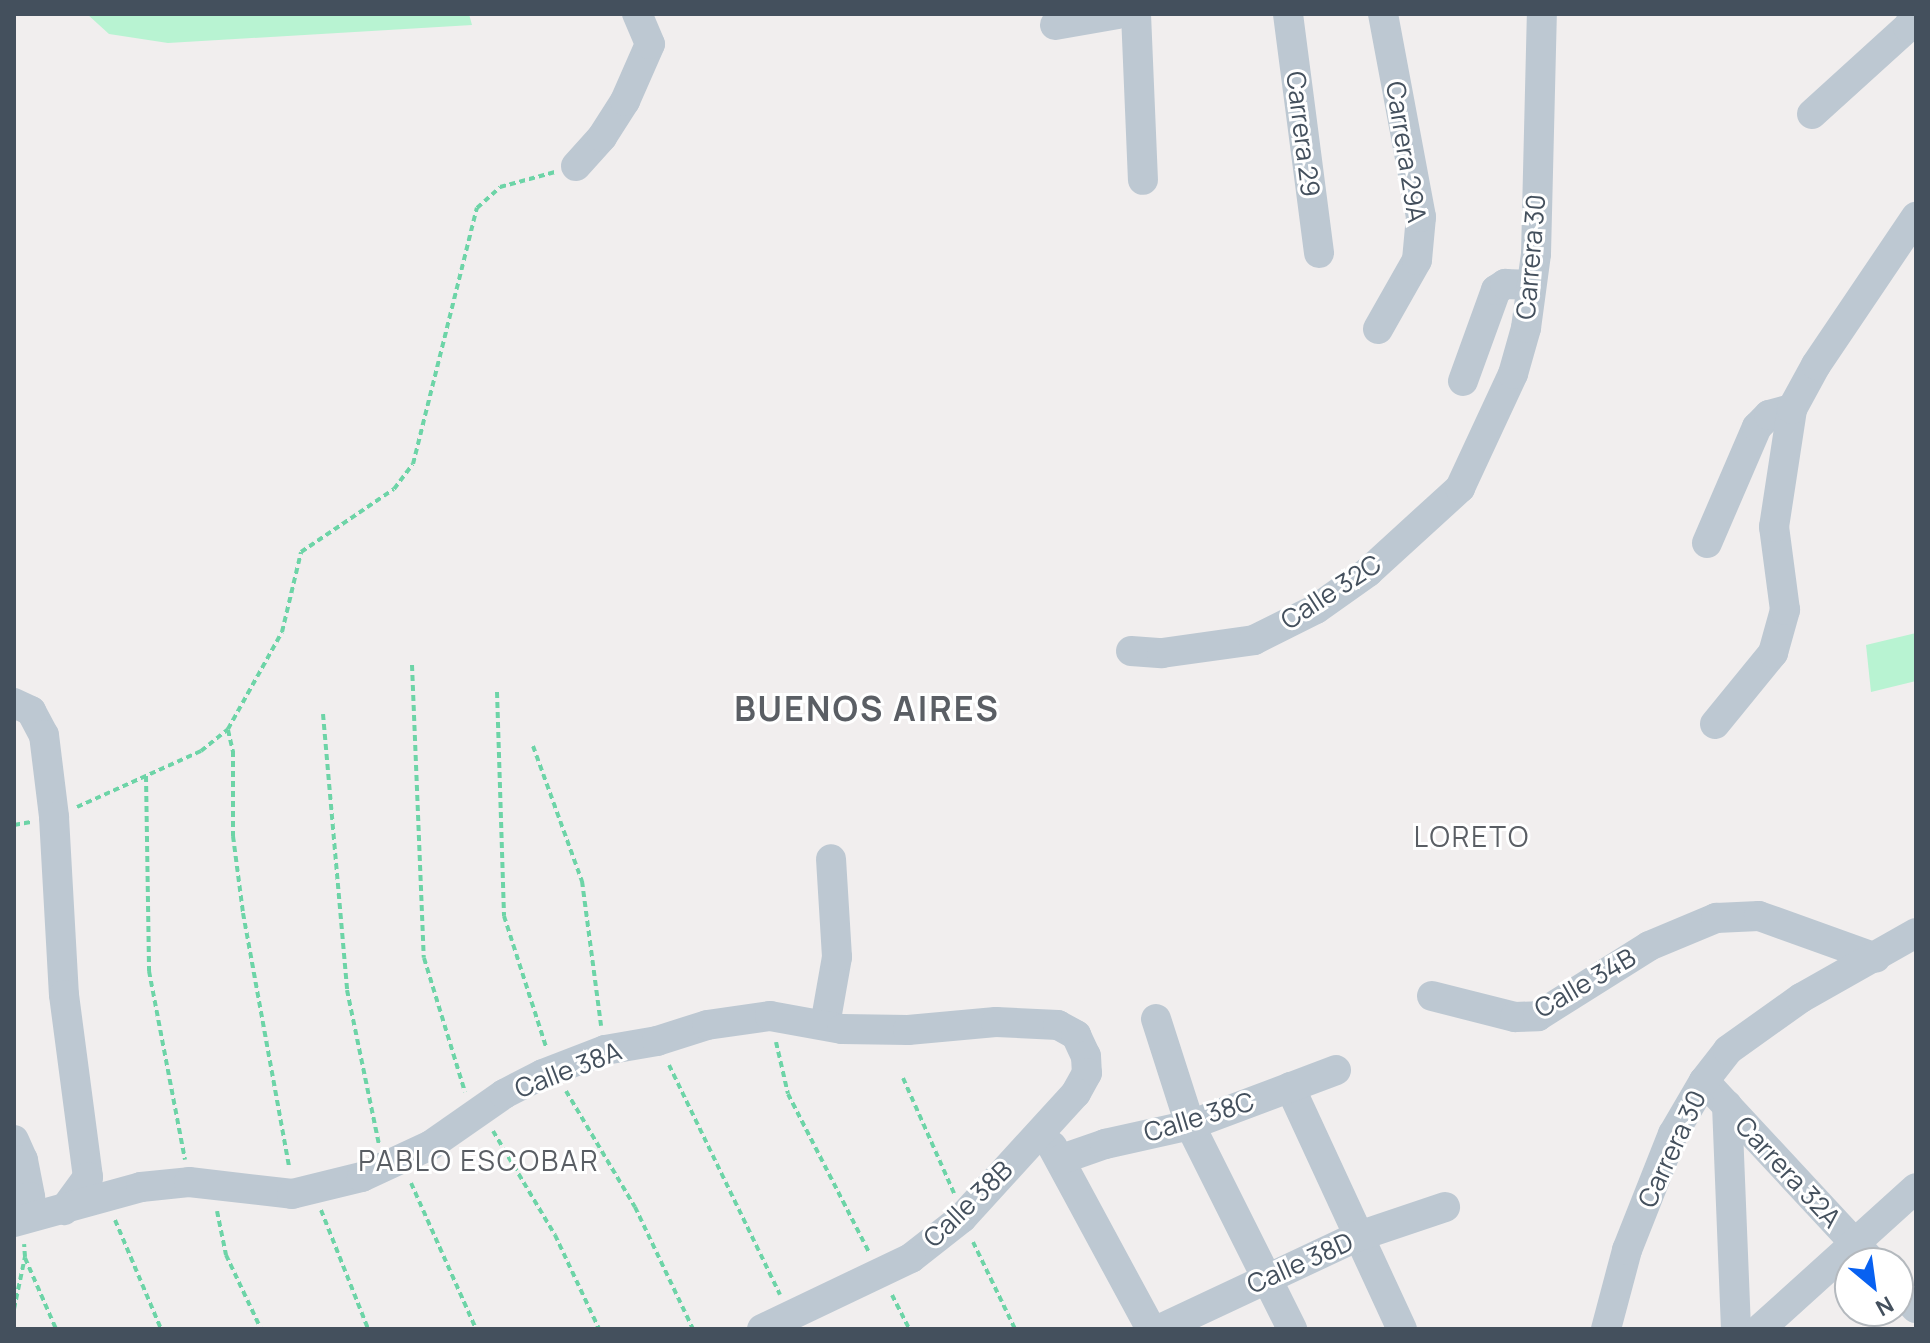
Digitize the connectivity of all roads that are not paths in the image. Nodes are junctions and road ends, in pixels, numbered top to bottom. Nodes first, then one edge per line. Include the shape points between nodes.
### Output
1 (637, 14) edge
2 (1118, 14) edge
3 (1136, 14) edge
4 (1288, 14) edge
5 (1383, 14) edge
6 (1542, 14) edge
7 (1915, 14) edge
8 (1055, 25) dead end
9 (1812, 114) dead end
10 (576, 166) road end
11 (1143, 180) dead end
12 (1916, 217) edge
13 (1319, 253) dead end
14 (1531, 285) junction
15 (1378, 329) dead end
16 (1463, 381) dead end
17 (1792, 409) junction
18 (1460, 488) joint
19 (1707, 543) dead end
20 (1131, 651) dead end
21 (14, 703) edge
22 (1715, 724) dead end
23 (831, 859) dead end
24 (1916, 933) edge
25 (1876, 958) junction
26 (1432, 996) dead end
27 (1156, 1019) dead end
28 (825, 1025) junction
29 (1086, 1056) joint
30 (1336, 1070) dead end
31 (1704, 1081) junction
32 (1290, 1087) junction
33 (1727, 1105) junction
34 (1190, 1125) junction
35 (1041, 1131) junction
36 (14, 1140) edge
37 (1062, 1159) junction
38 (1916, 1188) edge
39 (1445, 1207) dead end
40 (63, 1211) junction
41 (18, 1220) edge
42 (1356, 1237) junction
43 (1857, 1247) edge
44 (1868, 1247) edge
45 (1834, 1274) edge
46 (1268, 1277) junction
47 (762, 1329) edge
48 (1151, 1329) edge
49 (1160, 1329) edge
50 (1292, 1329) edge
51 (1402, 1329) edge
52 (1606, 1329) edge
53 (1736, 1329) edge
54 (1760, 1329) edge

1 - 10 street via 650,44 625,101
2 - 8 street
3 - 11 street
4 - 13 street, Carrera 29
5 - 15 street, Carrera 29A via 1421,217 1417,260
6 - 14 street, Carrera 30
7 - 9 street via 1908,27
12 - 17 street
14 - 16 street via 1505,284 1496,290
14 - 18 street, Carrera 30 via 1513,374
17 - 19 street via 1769,415 1757,427
17 - 22 street via 1774,527 1785,610 1773,653
18 - 20 street, Calle 32C via 1368,572 1316,609 1254,640 1162,653
21 - 40 street via 31,711 44,735 54,817 64,995 88,1177
23 - 28 street via 837,957
24 - 25 street, Carrera 30
25 - 26 street, Calle 34B via 1759,916 1716,918 1649,946 1538,1016 1515,1017
25 - 31 street, Carrera 30 via 1801,998 1728,1050
27 - 34 street
28 - 29 street, Calle 38A via 908,1030 996,1022 1058,1025 1076,1035
28 - 40 street, Calle 38A via 770,1016 605,1050 504,1094 393,1166 303,1191 200,1184 141,1187
29 - 35 street, Calle 38B via 1087,1073 1076,1093
30 - 32 street, Calle 38C
31 - 33 street, Carrera 32A
31 - 52 street, Carrera 30 via 1673,1134 1627,1250
32 - 34 street, Calle 38C
32 - 42 street
33 - 43 street, Carrera 32A
33 - 53 street
34 - 37 street, Calle 38C
34 - 46 street
35 - 37 street
35 - 47 street, Calle 38B via 940,1237 880,1273
36 - 41 street via 30,1197
37 - 48 street
38 - 44 street
39 - 42 street, Calle 38D
40 - 41 street, Calle 38A
42 - 46 street, Calle 38D
42 - 51 street
45 - 54 street
46 - 49 street, Calle 38D
46 - 50 street

